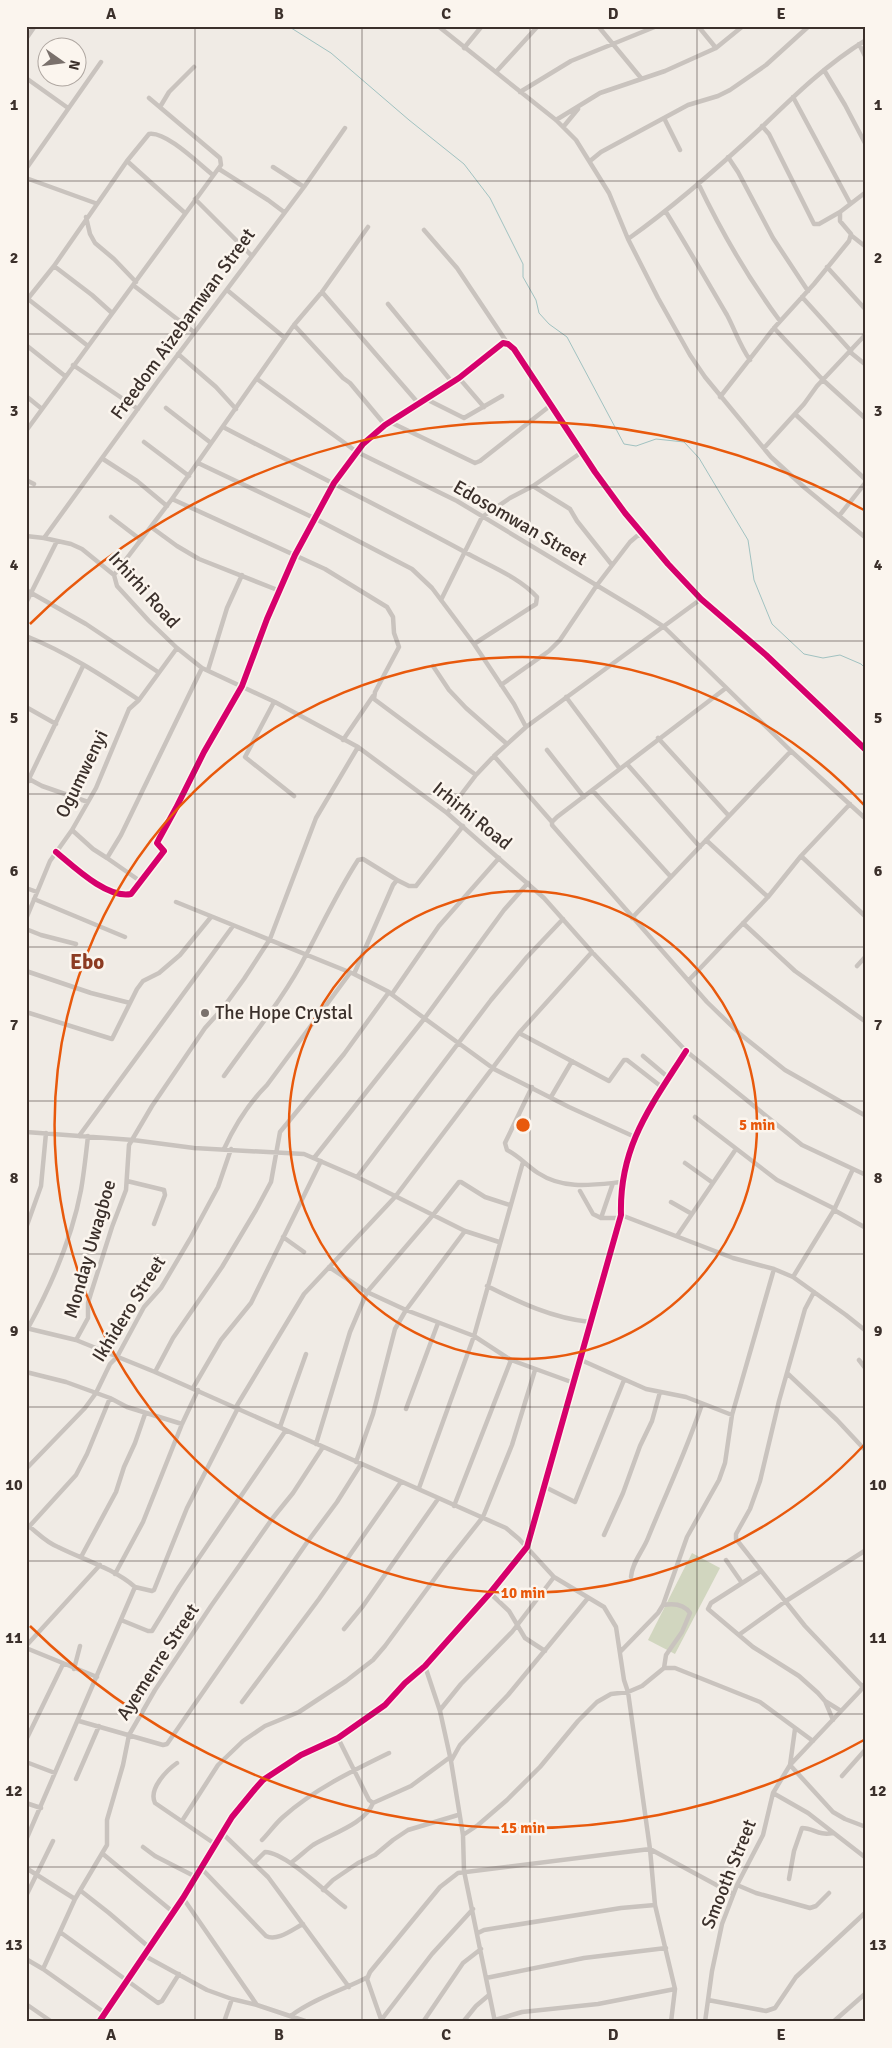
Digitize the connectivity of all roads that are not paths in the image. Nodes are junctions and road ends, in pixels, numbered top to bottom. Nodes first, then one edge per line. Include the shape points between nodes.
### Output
1 (35, 26) edge
2 (438, 26) edge
3 (482, 26) edge
4 (538, 26) edge
5 (598, 26) edge
6 (657, 26) edge
7 (698, 26) edge
8 (743, 26) edge
9 (809, 26) edge
10 (647, 28) edge
11 (26, 38) edge
12 (866, 40) edge
13 (613, 44) junction
14 (859, 44) junction
15 (464, 48) junction
16 (716, 48) junction
17 (866, 58) edge
18 (100, 62) dead end
19 (194, 66) dead end
20 (824, 70) junction
21 (496, 72) junction
22 (26, 78) edge
23 (641, 78) junction
24 (520, 92) junction
25 (793, 97) junction
26 (149, 98) dead end
27 (580, 106) junction
28 (160, 107) junction
29 (68, 108) junction
30 (664, 118) junction
31 (556, 120) junction
32 (564, 126) junction
33 (762, 126) junction
34 (345, 128) dead end
35 (866, 145) edge
36 (680, 150) dead end
37 (728, 157) junction
38 (127, 161) junction
39 (590, 161) junction
40 (273, 167) dead end
41 (26, 169) edge
42 (219, 169) junction
43 (213, 175) junction
44 (26, 178) edge
45 (698, 183) junction
46 (304, 187) junction
47 (866, 192) edge
48 (195, 199) junction
49 (95, 203) junction
50 (850, 203) junction
51 (284, 212) junction
52 (666, 212) junction
53 (840, 212) junction
54 (185, 213) junction
55 (86, 217) junction
56 (368, 227) dead end
57 (424, 230) dead end
58 (852, 236) junction
59 (628, 239) junction
60 (866, 247) edge
61 (252, 256) junction
62 (54, 266) junction
63 (827, 268) junction
64 (135, 283) junction
65 (227, 290) junction
66 (808, 291) junction
67 (322, 292) junction
68 (802, 297) junction
69 (27, 300) edge
70 (388, 304) dead end
71 (866, 310) edge
72 (112, 313) junction
73 (780, 320) junction
74 (294, 324) junction
75 (774, 328) junction
76 (194, 332) junction
77 (866, 334) edge
78 (285, 338) junction
79 (508, 344) junction
80 (26, 345) edge
81 (88, 346) junction
82 (850, 351) junction
83 (178, 354) junction
84 (750, 360) junction
85 (74, 365) junction
86 (866, 365) edge
87 (65, 376) junction
88 (459, 378) junction
89 (257, 379) junction
90 (823, 380) junction
91 (452, 382) junction
92 (26, 396) edge
93 (502, 396) dead end
94 (720, 397) junction
95 (426, 399) junction
96 (419, 404) junction
97 (551, 404) junction
98 (484, 407) junction
99 (166, 408) dead end
100 (138, 409) junction
101 (236, 409) junction
102 (42, 410) junction
103 (795, 414) junction
104 (866, 419) edge
105 (390, 422) junction
106 (385, 425) junction
107 (223, 427) junction
108 (26, 431) edge
109 (144, 442) dead end
110 (212, 443) junction
111 (764, 448) junction
112 (357, 452) junction
113 (582, 452) junction
114 (103, 459) junction
115 (198, 463) junction
116 (189, 476) junction
117 (26, 480) edge
118 (866, 481) edge
119 (334, 483) junction
120 (34, 484) dead end
121 (534, 486) junction
122 (172, 499) junction
123 (167, 506) junction
124 (839, 516) junction
125 (111, 517) dead end
126 (482, 517) junction
127 (314, 518) junction
128 (151, 527) junction
129 (644, 535) junction
130 (26, 536) edge
131 (44, 538) junction
132 (866, 538) edge
133 (141, 540) junction
134 (56, 542) junction
135 (465, 553) junction
136 (296, 555) junction
137 (612, 564) junction
138 (114, 575) junction
139 (242, 575) junction
140 (597, 585) junction
141 (26, 590) edge
142 (280, 591) junction
143 (32, 593) junction
144 (701, 599) junction
145 (441, 600) junction
146 (26, 603) edge
147 (664, 627) junction
148 (26, 636) edge
149 (474, 644) junction
150 (177, 648) junction
151 (83, 666) junction
152 (432, 666) dead end
153 (202, 668) junction
154 (208, 670) junction
155 (158, 672) junction
156 (501, 685) junction
157 (242, 686) junction
158 (726, 688) junction
159 (373, 696) junction
160 (566, 697) junction
161 (139, 700) junction
162 (274, 702) junction
163 (26, 707) edge
164 (56, 724) junction
165 (526, 727) junction
166 (658, 738) junction
167 (343, 740) junction
168 (507, 744) junction
169 (358, 747) junction
170 (548, 750) dead end
171 (866, 750) edge
172 (791, 751) junction
173 (494, 756) junction
174 (627, 764) junction
175 (620, 770) junction
176 (476, 774) junction
177 (28, 782) edge
178 (593, 791) junction
179 (294, 796) dead end
180 (584, 797) junction
181 (88, 802) junction
182 (850, 804) junction
183 (447, 813) junction
184 (729, 816) junction
185 (866, 819) edge
186 (552, 822) junction
187 (463, 826) junction
188 (72, 830) junction
189 (706, 840) junction
190 (700, 846) junction
191 (56, 852) junction
192 (801, 856) junction
193 (107, 858) junction
194 (499, 858) junction
195 (671, 877) junction
196 (397, 880) junction
197 (140, 881) junction
198 (528, 882) junction
199 (26, 888) edge
200 (37, 892) junction
201 (768, 897) junction
202 (34, 899) junction
203 (176, 902) dead end
204 (211, 917) junction
205 (866, 917) edge
206 (632, 918) junction
207 (26, 919) edge
208 (563, 919) junction
209 (743, 923) junction
210 (233, 926) junction
211 (26, 929) edge
212 (125, 938) dead end
213 (270, 939) junction
214 (76, 944) dead end
215 (592, 952) junction
216 (306, 955) junction
217 (866, 956) edge
218 (857, 966) dead end
219 (26, 971) edge
220 (352, 973) junction
221 (689, 980) junction
222 (390, 993) junction
223 (130, 1003) junction
224 (26, 1012) edge
225 (424, 1020) junction
226 (866, 1022) edge
227 (519, 1034) junction
228 (459, 1044) junction
229 (686, 1051) junction
230 (643, 1056) dead end
231 (572, 1061) junction
232 (494, 1069) junction
233 (224, 1076) dead end
234 (669, 1078) junction
235 (532, 1087) junction
236 (663, 1088) junction
237 (551, 1097) junction
238 (866, 1116) edge
239 (694, 1117) dead end
240 (26, 1132) edge
241 (46, 1133) junction
242 (79, 1136) junction
243 (88, 1136) junction
244 (635, 1137) junction
245 (133, 1140) junction
246 (224, 1149) junction
247 (230, 1149) junction
248 (736, 1149) junction
249 (275, 1153) junction
250 (314, 1158) junction
251 (321, 1161) junction
252 (522, 1162) junction
253 (686, 1163) dead end
254 (854, 1169) junction
255 (866, 1175) edge
256 (357, 1177) junction
257 (127, 1181) junction
258 (622, 1182) junction
259 (612, 1183) junction
260 (713, 1183) junction
261 (580, 1191) dead end
262 (395, 1197) junction
263 (671, 1202) dead end
264 (510, 1205) junction
265 (834, 1210) junction
266 (692, 1214) junction
267 (433, 1215) junction
268 (620, 1217) junction
269 (600, 1218) junction
270 (154, 1224) dead end
271 (26, 1228) edge
272 (866, 1228) edge
273 (465, 1231) junction
274 (677, 1236) junction
275 (283, 1237) junction
276 (499, 1242) junction
277 (304, 1252) dead end
278 (329, 1267) junction
279 (774, 1269) junction
280 (793, 1278) junction
281 (487, 1286) junction
282 (367, 1292) junction
283 (814, 1292) junction
284 (406, 1310) junction
285 (438, 1322) junction
286 (590, 1322) junction
287 (27, 1328) edge
288 (866, 1331) edge
289 (474, 1336) junction
290 (76, 1340) junction
291 (306, 1354) dead end
292 (117, 1357) junction
293 (511, 1360) junction
294 (581, 1360) junction
295 (859, 1360) dead end
296 (535, 1370) junction
297 (866, 1370) edge
298 (26, 1372) edge
299 (155, 1372) junction
300 (787, 1373) junction
301 (624, 1380) junction
302 (574, 1383) junction
303 (196, 1389) junction
304 (660, 1392) junction
305 (96, 1393) junction
306 (110, 1398) junction
307 (702, 1404) junction
308 (237, 1408) junction
309 (406, 1409) dead end
310 (145, 1414) junction
311 (732, 1415) junction
312 (182, 1424) junction
313 (280, 1427) junction
314 (286, 1430) junction
315 (316, 1444) junction
316 (323, 1447) junction
317 (866, 1451) edge
318 (359, 1463) junction
319 (26, 1469) edge
320 (401, 1482) junction
321 (543, 1486) junction
322 (419, 1488) junction
323 (438, 1499) junction
324 (454, 1506) junction
325 (483, 1517) junction
326 (27, 1526) edge
327 (604, 1535) dead end
328 (527, 1547) junction
329 (866, 1550) edge
330 (81, 1557) junction
331 (726, 1560) dead end
332 (100, 1565) junction
333 (761, 1571) junction
334 (115, 1574) junction
335 (554, 1577) junction
336 (631, 1577) dead end
337 (742, 1583) junction
338 (135, 1586) junction
339 (490, 1594) junction
340 (588, 1598) junction
341 (786, 1601) junction
342 (663, 1605) junction
343 (122, 1620) junction
344 (518, 1626) junction
345 (344, 1629) dead end
346 (740, 1634) junction
347 (80, 1646) dead end
348 (26, 1647) edge
349 (545, 1651) junction
350 (620, 1652) junction
351 (63, 1664) junction
352 (425, 1666) junction
353 (664, 1668) junction
354 (74, 1669) junction
355 (97, 1677) junction
356 (862, 1686) edge
357 (628, 1692) junction
358 (866, 1696) edge
359 (825, 1701) junction
360 (242, 1702) dead end
361 (440, 1711) junction
362 (841, 1711) junction
363 (79, 1720) junction
364 (832, 1720) junction
365 (99, 1726) junction
366 (795, 1728) junction
367 (129, 1735) junction
368 (338, 1738) junction
369 (26, 1740) edge
370 (813, 1741) junction
371 (866, 1749) edge
372 (389, 1753) dead end
373 (450, 1759) junction
374 (26, 1762) edge
375 (177, 1763) dead end
376 (790, 1765) junction
377 (355, 1770) junction
378 (55, 1772) junction
379 (842, 1776) dead end
380 (76, 1779) dead end
381 (773, 1794) junction
382 (373, 1803) junction
383 (26, 1804) edge
384 (41, 1808) junction
385 (458, 1815) junction
386 (182, 1821) junction
387 (866, 1827) edge
388 (222, 1833) junction
389 (833, 1833) junction
390 (463, 1835) junction
391 (26, 1840) edge
392 (262, 1840) dead end
393 (52, 1841) dead end
394 (215, 1844) junction
395 (142, 1847) dead end
396 (650, 1849) junction
397 (103, 1854) junction
398 (865, 1856) edge
399 (292, 1862) junction
400 (254, 1863) junction
401 (26, 1868) edge
402 (201, 1868) junction
403 (464, 1871) junction
404 (36, 1873) junction
405 (196, 1876) junction
406 (790, 1879) dead end
407 (737, 1885) junction
408 (81, 1890) junction
409 (323, 1890) junction
410 (829, 1893) dead end
411 (733, 1894) junction
412 (26, 1896) edge
413 (183, 1898) junction
414 (76, 1899) junction
415 (655, 1906) junction
416 (345, 1907) dead end
417 (473, 1909) junction
418 (173, 1912) junction
419 (866, 1912) edge
420 (303, 1924) junction
421 (60, 1932) junction
422 (478, 1933) junction
423 (150, 1948) junction
424 (666, 1948) junction
425 (481, 1949) junction
426 (144, 1956) junction
427 (26, 1960) edge
428 (43, 1969) junction
429 (179, 1974) junction
430 (368, 1977) junction
431 (486, 1978) junction
432 (127, 1981) junction
433 (349, 1987) junction
434 (675, 1989) junction
435 (866, 1993) edge
436 (490, 1995) junction
437 (232, 1999) junction
438 (708, 2000) junction
439 (26, 2004) edge
440 (257, 2005) junction
441 (105, 2013) junction
442 (292, 2015) junction
443 (382, 2020) edge
444 (495, 2021) edge
445 (52, 2022) edge
446 (99, 2022) edge
447 (224, 2022) edge
448 (308, 2022) edge
449 (423, 2022) edge
450 (463, 2022) edge
451 (671, 2022) edge
452 (705, 2022) edge
453 (833, 2022) edge

1 - 11 street
2 - 15 street
3 - 15 street
4 - 21 street
5 - 13 street
6 - 10 street
7 - 16 street
8 - 16 street
9 - 30 street via 766,65 730,90 698,100
10 - 13 street
12 - 14 street
13 - 23 street
13 - 24 street via 571,61
14 - 17 street
14 - 20 street
15 - 21 street
16 - 23 street
18 - 29 street
19 - 28 street via 169,92
20 - 25 street
20 - 35 street
21 - 24 street
22 - 29 street
23 - 27 street via 600,93
24 - 31 street
25 - 33 street
25 - 50 street
26 - 28 street
27 - 31 street
27 - 32 street
28 - 42 street via 220,158
29 - 41 street
30 - 36 street
30 - 39 street
31 - 32 street
32 - 39 street
33 - 37 street
33 - 53 street via 774,142 814,224
34 - 46 street, Freedom Aizebamwan Street
37 - 45 street
37 - 66 street via 773,238
38 - 43 street via 146,136 154,133 167,139
38 - 49 street
38 - 54 street
39 - 59 street via 609,193
40 - 46 street
42 - 43 street
42 - 51 street
43 - 48 street
44 - 49 street
45 - 52 street
45 - 73 street via 762,298
46 - 51 street, Freedom Aizebamwan Street
47 - 50 street
48 - 54 street
48 - 61 street
49 - 55 street
50 - 53 street
51 - 61 street, Freedom Aizebamwan Street
52 - 59 street
52 - 84 street
53 - 58 street via 840,221
54 - 64 street
55 - 62 street
55 - 64 street via 95,242
56 - 67 street
57 - 79 street via 456,268
58 - 60 street
58 - 63 street
59 - 94 street via 690,355
61 - 65 street, Freedom Aizebamwan Street
62 - 69 street
62 - 72 street
63 - 66 street
63 - 71 street
64 - 72 street
64 - 76 street
65 - 76 street, Freedom Aizebamwan Street
65 - 78 street
66 - 68 street
67 - 74 street
67 - 96 street
68 - 73 street
68 - 82 street
69 - 81 street
70 - 91 street
72 - 81 street
73 - 75 street
74 - 78 street
74 - 106 street
75 - 84 street
75 - 90 street
76 - 83 street, Freedom Aizebamwan Street
77 - 82 street
78 - 89 street
79 - 88 street via 502,343
79 - 97 street
80 - 87 street
81 - 85 street
82 - 86 street
82 - 90 street
83 - 100 street, Freedom Aizebamwan Street
83 - 101 street
84 - 94 street
85 - 87 street
85 - 100 street
87 - 102 street
88 - 91 street
88 - 98 street
89 - 101 street
89 - 112 street, Edosomwan Street
90 - 103 street
90 - 104 street
91 - 95 street
92 - 102 street
93 - 98 street
94 - 111 street
95 - 96 street
95 - 98 street via 464,418
96 - 105 street
97 - 105 street via 475,463
97 - 113 street
99 - 110 street
100 - 114 street, Freedom Aizebamwan Street
101 - 107 street
102 - 108 street
103 - 111 street
103 - 118 street
105 - 106 street
106 - 112 street
107 - 110 street
107 - 119 street
109 - 116 street
110 - 115 street
111 - 124 street
112 - 119 street
112 - 126 street, Edosomwan Street via 457,501
113 - 121 street
113 - 129 street
114 - 123 street
114 - 131 street, Freedom Aizebamwan Street
115 - 116 street
115 - 127 street
116 - 122 street
117 - 120 street
118 - 124 street
119 - 127 street
119 - 135 street
121 - 126 street
121 - 137 street via 570,509
122 - 123 street
122 - 136 street
123 - 128 street
124 - 132 street
125 - 133 street
126 - 135 street
126 - 140 street, Edosomwan Street
127 - 136 street
127 - 145 street via 412,569
128 - 133 street
128 - 139 street via 199,559
129 - 137 street via 631,541
129 - 144 street
130 - 131 street, Irhirhi Road
131 - 134 street, Irhirhi Road
133 - 138 street
134 - 138 street, Irhirhi Road via 82,549
134 - 143 street
135 - 145 street
135 - 149 street via 537,597 536,604
136 - 142 street
136 - 159 street via 325,569 392,611 399,647
137 - 140 street
138 - 150 street, Irhirhi Road via 117,586
139 - 142 street
139 - 154 street via 227,608
140 - 147 street, Edosomwan Street
140 - 156 street via 560,640
141 - 143 street
142 - 157 street
143 - 146 street
143 - 155 street
144 - 147 street
144 - 171 street via 766,655
145 - 149 street
147 - 158 street, Edosomwan Street
147 - 160 street
148 - 151 street
149 - 156 street
150 - 153 street, Irhirhi Road
150 - 155 street, Ogumwenyi
151 - 161 street
151 - 164 street
152 - 168 street via 466,708
153 - 154 street, Irhirhi Road
153 - 193 street
154 - 157 street, Irhirhi Road
155 - 161 street, Ogumwenyi
156 - 165 street
157 - 162 street, Irhirhi Road
157 - 197 street via 157,843 164,851
158 - 166 street
158 - 172 street, Edosomwan Street
159 - 167 street
159 - 176 street via 375,701
160 - 165 street
160 - 175 street
161 - 181 street, Ogumwenyi via 129,709
162 - 167 street, Irhirhi Road
162 - 179 street via 245,757
163 - 164 street
164 - 177 street
165 - 168 street
166 - 174 street
166 - 184 street
167 - 169 street, Irhirhi Road
168 - 173 street
169 - 183 street, Irhirhi Road
169 - 213 street, Monday Uwagboe via 316,818
170 - 180 street
172 - 182 street, Edosomwan Street
172 - 184 street
173 - 176 street
173 - 186 street
174 - 175 street
174 - 190 street
175 - 178 street
176 - 183 street
177 - 181 street
178 - 180 street
178 - 195 street
180 - 186 street
181 - 188 street, Ogumwenyi
182 - 185 street, Edosomwan Street
182 - 192 street
183 - 187 street, Irhirhi Road
184 - 189 street
186 - 206 street via 556,832
187 - 194 street, Irhirhi Road
187 - 196 street via 416,886
188 - 191 street, Ogumwenyi
188 - 193 street
189 - 190 street
189 - 201 street
190 - 195 street
191 - 197 street via 93,882 122,894 131,894
191 - 200 street, Ogumwenyi
192 - 201 street
192 - 205 street
193 - 197 street
194 - 198 street, Irhirhi Road
194 - 222 street via 439,926
195 - 206 street
196 - 216 street via 363,859 358,860
196 - 220 street
198 - 208 street, Irhirhi Road
198 - 225 street
199 - 200 street
200 - 202 street, Ogumwenyi
201 - 209 street
202 - 207 street, Ogumwenyi
202 - 212 street
203 - 204 street
204 - 210 street
204 - 223 street via 180,955 144,981
206 - 221 street
208 - 215 street, Irhirhi Road
208 - 228 street via 526,957
209 - 221 street
209 - 226 street via 795,971
210 - 213 street
210 - 242 street
211 - 214 street
213 - 216 street
213 - 245 street, Monday Uwagboe via 239,986 204,1028 149,1110
215 - 227 street
215 - 229 street, Irhirhi Road
216 - 220 street
216 - 233 street via 278,1002
217 - 218 street
219 - 223 street
220 - 222 street
220 - 246 street via 254,1098
221 - 238 street via 740,1034 785,1070
222 - 225 street
222 - 249 street via 286,1123 280,1132
223 - 224 street via 112,1039
225 - 228 street
225 - 250 street
227 - 231 street
227 - 232 street
228 - 232 street
228 - 256 street
229 - 234 street
229 - 254 street, Irhirhi Road via 802,1145
230 - 234 street
231 - 236 street via 609,1081 627,1060
231 - 237 street
232 - 235 street
232 - 262 street
234 - 236 street
235 - 237 street
235 - 252 street via 505,1143 507,1150 518,1155
236 - 244 street via 644,1116
237 - 244 street
239 - 248 street
240 - 241 street
241 - 242 street
241 - 271 street via 41,1186
242 - 243 street
243 - 245 street
243 - 287 street via 74,1217 48,1288
244 - 258 street
245 - 246 street
245 - 257 street, Monday Uwagboe via 127,1152
246 - 247 street
247 - 249 street
247 - 292 street, Ikhidero Street via 218,1187 190,1239 161,1288 144,1308
248 - 260 street
248 - 265 street via 777,1180
249 - 250 street via 292,1152
249 - 299 street via 270,1182 256,1210 173,1338
250 - 251 street
251 - 256 street
251 - 275 street
252 - 259 street via 552,1181 568,1185
252 - 264 street
253 - 260 street
254 - 255 street, Irhirhi Road
254 - 265 street
256 - 262 street
257 - 270 street via 164,1190
257 - 290 street, Monday Uwagboe via 88,1302 88,1318
258 - 259 street
258 - 268 street
259 - 269 street
260 - 266 street
261 - 269 street via 593,1214
262 - 267 street
262 - 278 street
263 - 266 street
264 - 267 street via 459,1182
264 - 276 street
265 - 272 street
265 - 280 street
266 - 274 street
267 - 273 street
267 - 282 street
268 - 269 street
268 - 274 street
268 - 286 street
273 - 276 street
273 - 284 street
274 - 279 street via 733,1258
275 - 277 street
275 - 303 street via 251,1303 221,1340
276 - 281 street
278 - 282 street
278 - 308 street via 296,1306
279 - 280 street
279 - 311 street
280 - 283 street
281 - 286 street via 542,1312
281 - 289 street
282 - 284 street
282 - 315 street via 350,1332
283 - 288 street
283 - 300 street via 805,1309
284 - 285 street
284 - 318 street via 395,1329
285 - 289 street
285 - 309 street
286 - 294 street
287 - 290 street
289 - 293 street
289 - 322 street
290 - 292 street
291 - 313 street
292 - 299 street
292 - 305 street, Ikhidero Street via 110,1364
293 - 296 street
293 - 324 street
294 - 301 street
294 - 302 street
295 - 297 street
296 - 302 street
296 - 325 street via 512,1445
298 - 305 street
299 - 303 street
300 - 317 street
300 - 333 street via 760,1481 736,1534 736,1539
301 - 304 street
301 - 321 street via 576,1501
302 - 321 street
303 - 308 street
303 - 312 street
304 - 307 street
304 - 327 street via 652,1421
305 - 306 street
305 - 319 street, Ikhidero Street
306 - 310 street
306 - 326 street via 76,1475
307 - 311 street
307 - 336 street
308 - 313 street
308 - 338 street via 187,1508 154,1590
310 - 312 street
310 - 330 street via 116,1492
311 - 342 street via 725,1463 719,1480 687,1537
312 - 334 street via 143,1522
313 - 314 street
314 - 315 street
314 - 343 street via 152,1631
315 - 316 street
316 - 318 street
316 - 367 street, Ayemenre Street via 200,1622
318 - 320 street
318 - 367 street via 338,1502 167,1744
320 - 322 street
320 - 360 street
321 - 328 street
322 - 323 street
323 - 324 street
323 - 345 street
324 - 325 street
325 - 328 street via 506,1528
325 - 386 street via 373,1660 298,1712 265,1726 243,1741 218,1765
326 - 330 street via 44,1540
328 - 335 street
328 - 339 street
329 - 341 street
330 - 332 street
331 - 337 street
332 - 334 street
332 - 348 street
333 - 337 street
333 - 341 street
334 - 338 street
335 - 340 street
335 - 344 street
337 - 346 street via 708,1607
338 - 343 street
339 - 344 street via 509,1611
339 - 352 street
340 - 349 street
340 - 350 street via 604,1607 616,1627
341 - 346 street
341 - 356 street
342 - 350 street
342 - 353 street via 678,1604 690,1613 666,1655
343 - 355 street
344 - 349 street via 526,1638
344 - 361 street via 461,1684
346 - 359 street via 753,1647 799,1676
347 - 354 street
348 - 351 street
349 - 373 street
350 - 357 street
351 - 354 street
351 - 369 street
352 - 361 street
352 - 368 street via 385,1705
353 - 357 street via 642,1686
353 - 366 street via 675,1668 755,1699
354 - 355 street
355 - 363 street
356 - 358 street
356 - 362 street, Smooth Street
357 - 390 street via 611,1694 597,1702 508,1800
357 - 396 street
359 - 362 street
359 - 364 street
361 - 373 street
362 - 364 street, Smooth Street
363 - 365 street
363 - 378 street
364 - 370 street, Smooth Street
365 - 367 street
365 - 380 street
366 - 370 street
366 - 376 street
367 - 397 street, Ayemenre Street via 107,1820 109,1838
368 - 377 street
368 - 388 street via 301,1755 263,1780
370 - 376 street, Smooth Street
371 - 379 street
372 - 377 street
373 - 382 street via 411,1786
373 - 385 street
374 - 378 street
375 - 386 street via 163,1777 153,1799 154,1803
376 - 381 street, Smooth Street
376 - 387 street via 833,1812
377 - 382 street
377 - 392 street via 303,1801 281,1818
378 - 384 street
381 - 389 street via 808,1813
381 - 407 street, Smooth Street via 763,1835
382 - 399 street via 368,1812 349,1827 312,1846
383 - 384 street
384 - 391 street
385 - 390 street
385 - 409 street via 408,1830
386 - 394 street
388 - 394 street
388 - 400 street
389 - 398 street
389 - 406 street via 823,1835 802,1828 794,1850
390 - 403 street
393 - 404 street
394 - 402 street
395 - 405 street
396 - 403 street
396 - 411 street
396 - 415 street
397 - 408 street, Ayemenre Street
397 - 418 street
399 - 400 street via 265,1852
399 - 409 street
400 - 420 street
401 - 404 street
402 - 405 street
402 - 420 street via 266,1936 276,1937
403 - 417 street
403 - 430 street via 440,1887
404 - 412 street
404 - 414 street
405 - 413 street
407 - 410 street via 810,1908
407 - 411 street, Smooth Street
408 - 414 street, Ayemenre Street
408 - 423 street
409 - 416 street
411 - 438 street, Smooth Street via 722,1924
413 - 418 street
413 - 440 street
414 - 421 street, Ayemenre Street
415 - 422 street via 621,1908
415 - 424 street
417 - 422 street
417 - 443 street via 432,1954
418 - 423 street
419 - 438 street via 796,1977 775,2008 766,2011
420 - 433 street
421 - 428 street, Ayemenre Street
421 - 432 street
422 - 425 street
423 - 426 street
424 - 431 street via 584,1958
424 - 434 street
425 - 431 street
425 - 449 street via 463,1963
426 - 429 street
426 - 432 street
427 - 428 street
428 - 441 street
429 - 432 street via 159,2003
429 - 437 street
430 - 433 street
430 - 443 street
431 - 436 street
432 - 441 street
433 - 442 street
434 - 444 street via 598,2004 522,2012
434 - 451 street
435 - 453 street
436 - 444 street
436 - 450 street
437 - 440 street
437 - 447 street
438 - 452 street, Smooth Street
439 - 445 street
440 - 442 street
441 - 446 street
442 - 448 street

